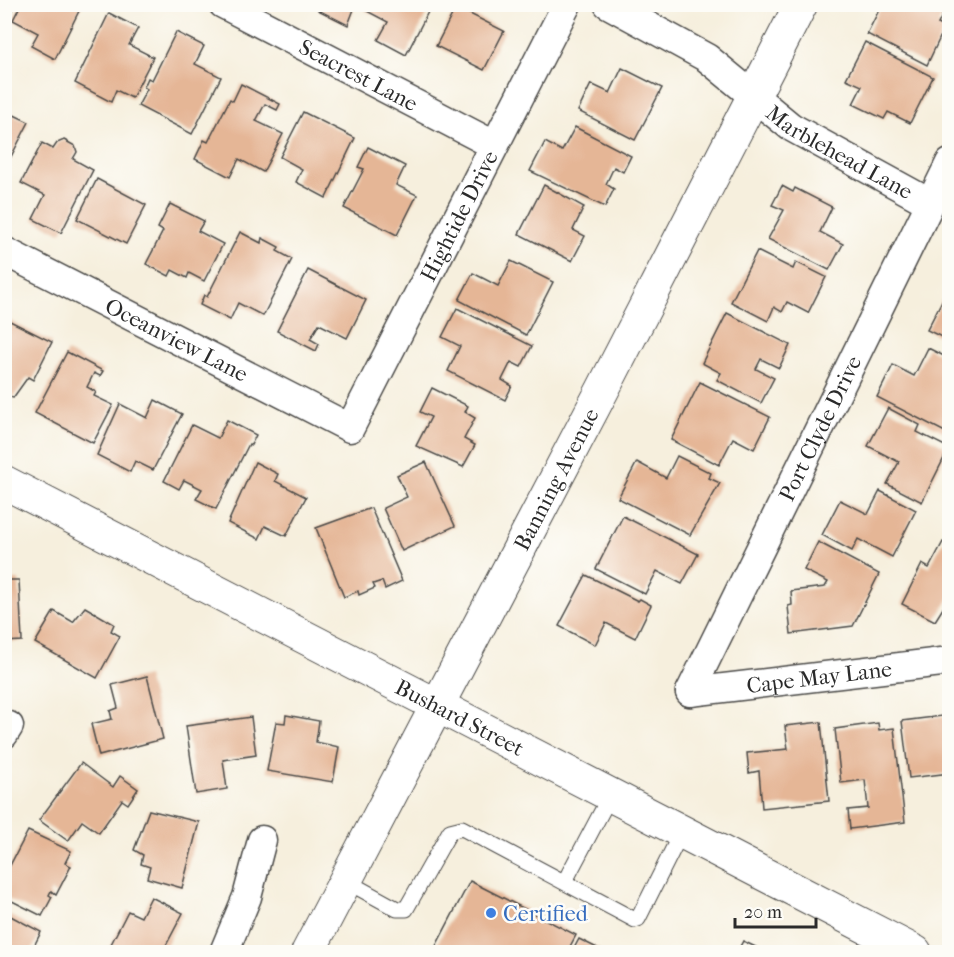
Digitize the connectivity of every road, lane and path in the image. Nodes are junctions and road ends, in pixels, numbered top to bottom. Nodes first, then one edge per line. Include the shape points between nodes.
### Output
1 (223, 4) edge
2 (567, 4) edge
3 (608, 4) edge
4 (801, 4) edge
5 (754, 95) junction
6 (494, 145) junction
7 (950, 163) edge
8 (928, 202) junction
9 (4, 250) edge
10 (350, 428) joint
11 (4, 482) edge
12 (950, 661) edge
13 (690, 692) joint
14 (437, 704) junction
15 (611, 794) junction
16 (682, 831) junction
17 (262, 840) dead end
18 (346, 881) junction
19 (565, 881) junction
20 (900, 949) edge
21 (224, 952) edge
22 (308, 952) edge

1 - 6 street, Seacrest Lane
2 - 6 street, Hightide Drive
3 - 5 street, Marblehead Lane via 707,58
4 - 5 street, Banning Avenue
5 - 8 street, Marblehead Lane via 791,127
5 - 14 street, Banning Avenue
6 - 10 street, Hightide Drive
7 - 8 street, Port Clyde Drive
8 - 13 street, Port Clyde Drive
9 - 10 street, Oceanview Lane
11 - 14 street, Bushard Street
12 - 13 street, Cape May Lane
14 - 15 street, Bushard Street
14 - 18 street, Banning Avenue
15 - 16 street, Bushard Street
15 - 19 lane
16 - 19 lane via 638,919
16 - 20 street, Bushard Street
17 - 21 street via 247,897
18 - 19 lane via 397,909 405,909 450,831 462,828
18 - 22 street, Banning Avenue

